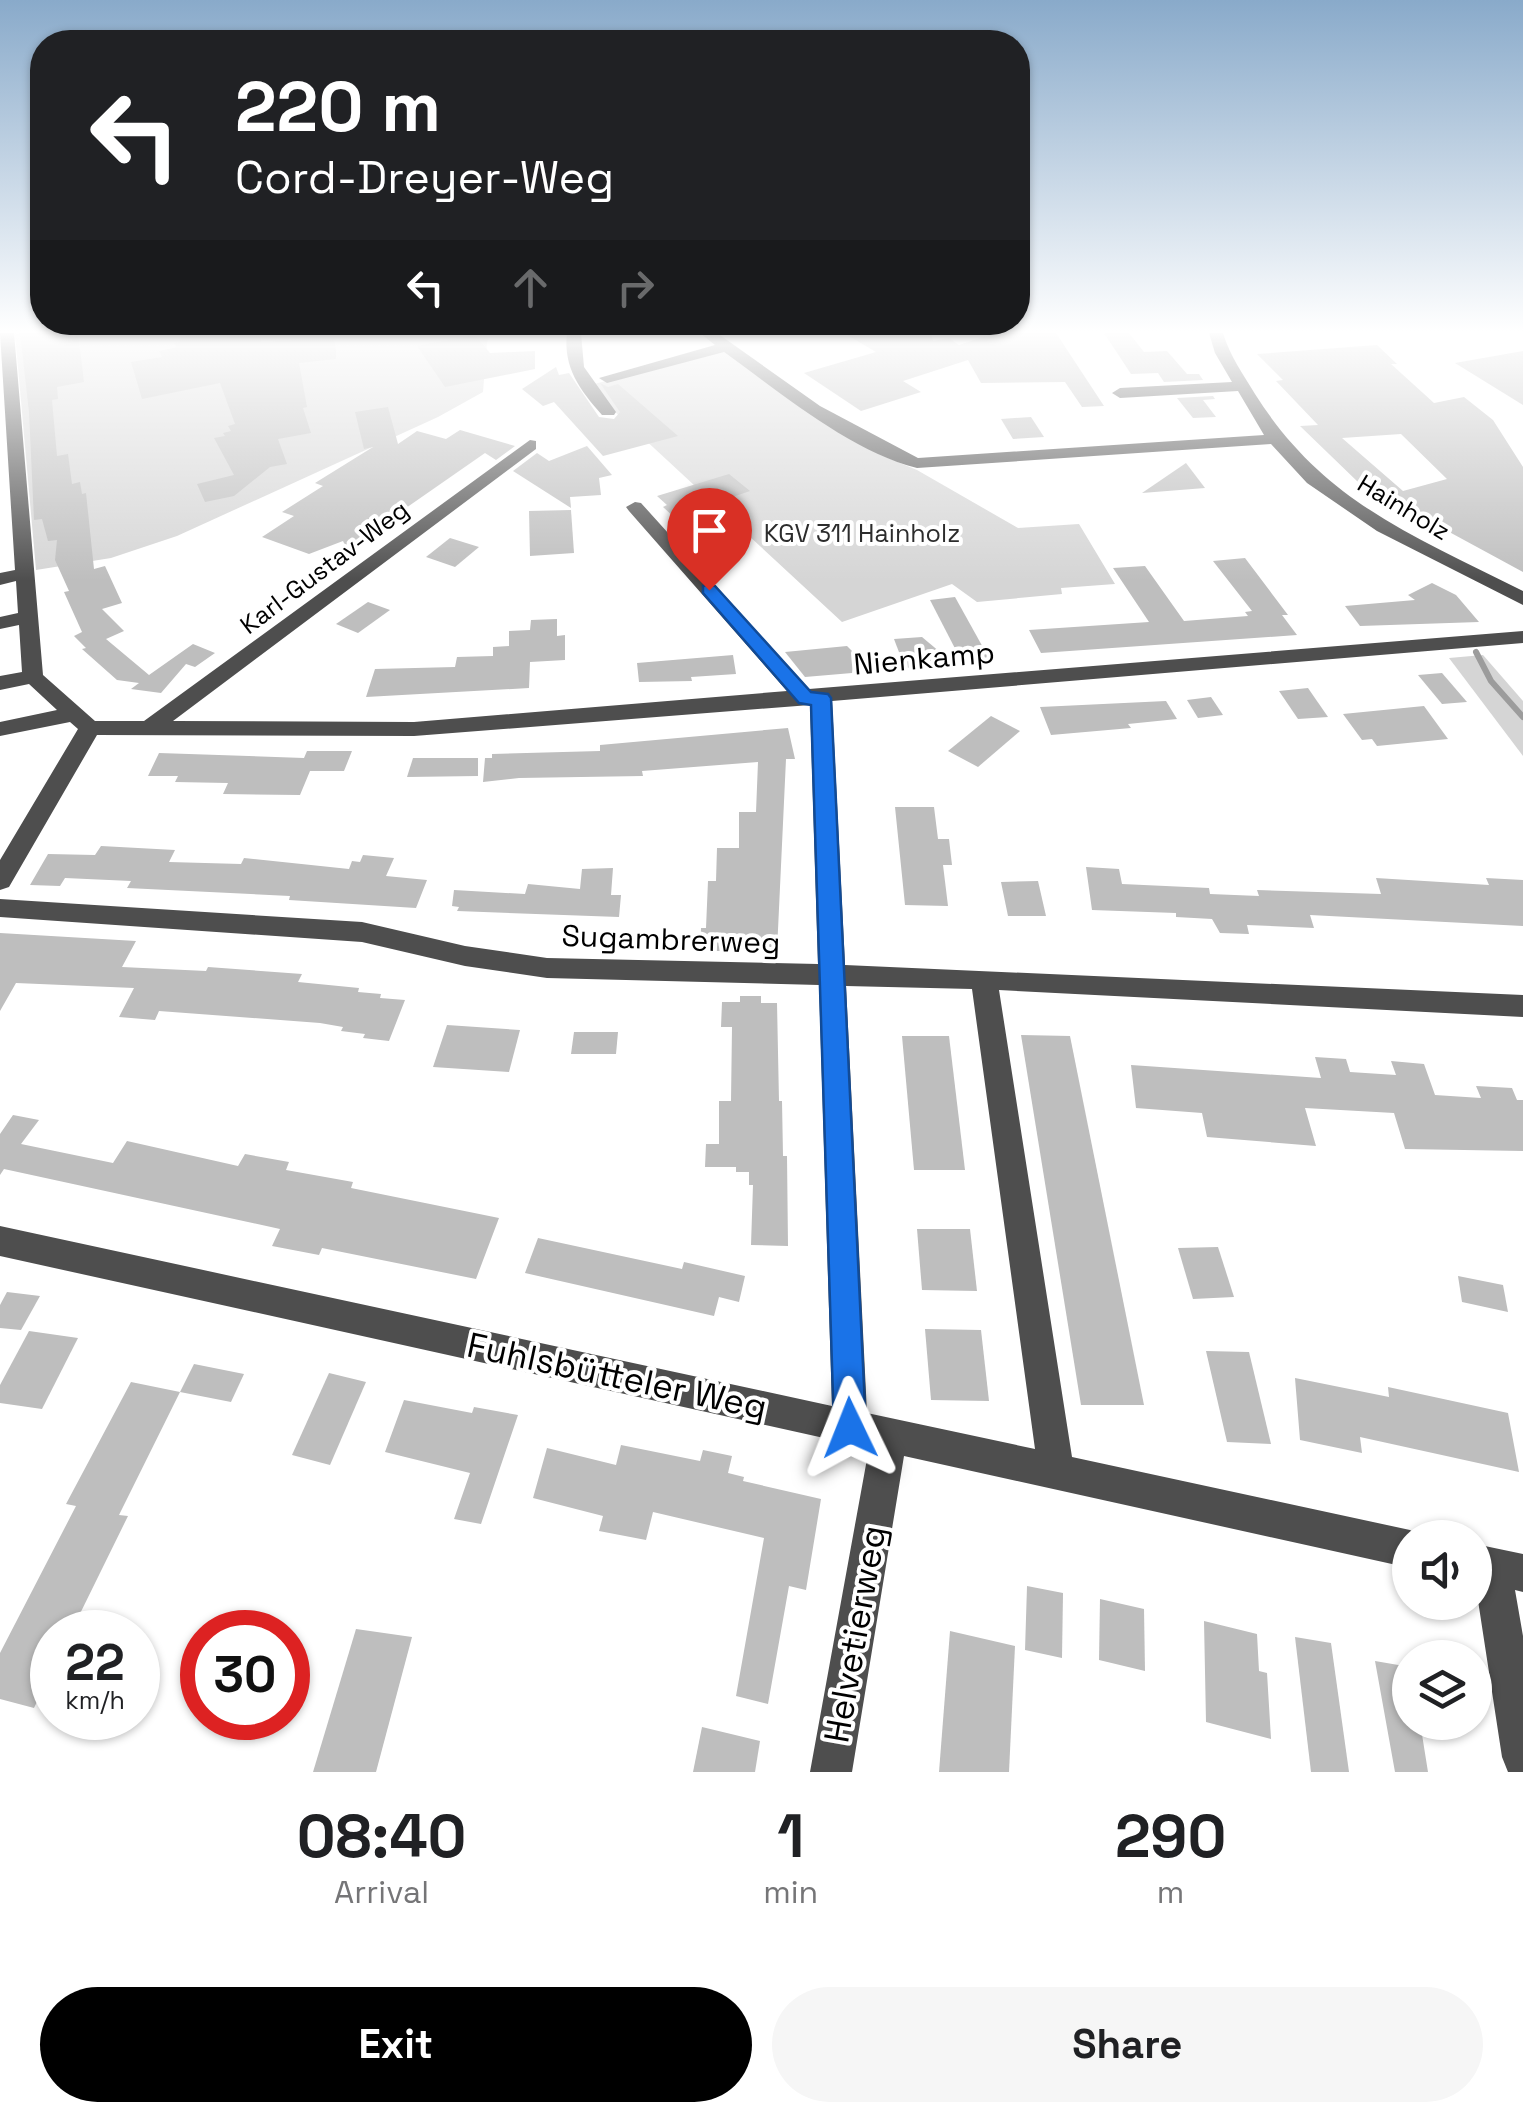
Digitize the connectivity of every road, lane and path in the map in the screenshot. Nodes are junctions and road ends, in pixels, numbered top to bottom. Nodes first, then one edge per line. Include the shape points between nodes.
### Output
1 (8, 416) edge
2 (827, 416) edge
3 (1260, 416) edge
4 (1275, 440) junction
5 (530, 445) dead end
6 (8, 486) edge
7 (636, 508) dead end
8 (25, 574) junction
9 (0, 579) edge
10 (1523, 599) edge
11 (27, 617) junction
12 (0, 623) edge
13 (1523, 637) edge
14 (33, 676) junction
15 (0, 684) edge
16 (814, 698) junction
17 (82, 721) junction
18 (148, 728) junction
19 (0, 730) edge
20 (0, 881) edge
21 (0, 908) edge
22 (831, 976) junction
23 (983, 979) junction
24 (1523, 1006) edge
25 (0, 1241) edge
26 (850, 1428) junction
27 (889, 1437) junction
28 (1056, 1471) junction
29 (1392, 1545) edge
30 (1497, 1568) edge
31 (1523, 1757) edge
32 (831, 1772) edge

1 - 6 street
2 - 4 street via 916,463
3 - 4 street, Hainholz
4 - 10 street, Hainholz via 1313,480 1383,527
5 - 18 street, Karl-Gustav-Weg
6 - 8 street
7 - 16 street
8 - 9 street
8 - 11 street
11 - 12 street
11 - 14 street
13 - 16 street, Nienkamp
14 - 15 street
14 - 17 street
16 - 18 street, Nienkamp via 414,729
16 - 22 street
17 - 18 street, Nienkamp
17 - 19 street, Nienkamp
17 - 20 street
21 - 22 street, Sugambrerweg via 362,932 547,968
22 - 23 street, Sugambrerweg
22 - 26 street
23 - 24 street, Sugambrerweg
23 - 28 street
25 - 26 street, Fuhlsbütteler Weg
26 - 27 street, Fuhlsbütteler Weg
27 - 28 street, Fuhlsbütteler Weg
27 - 32 street, Helvetierweg
28 - 29 street, Fuhlsbütteler Weg
30 - 31 street

